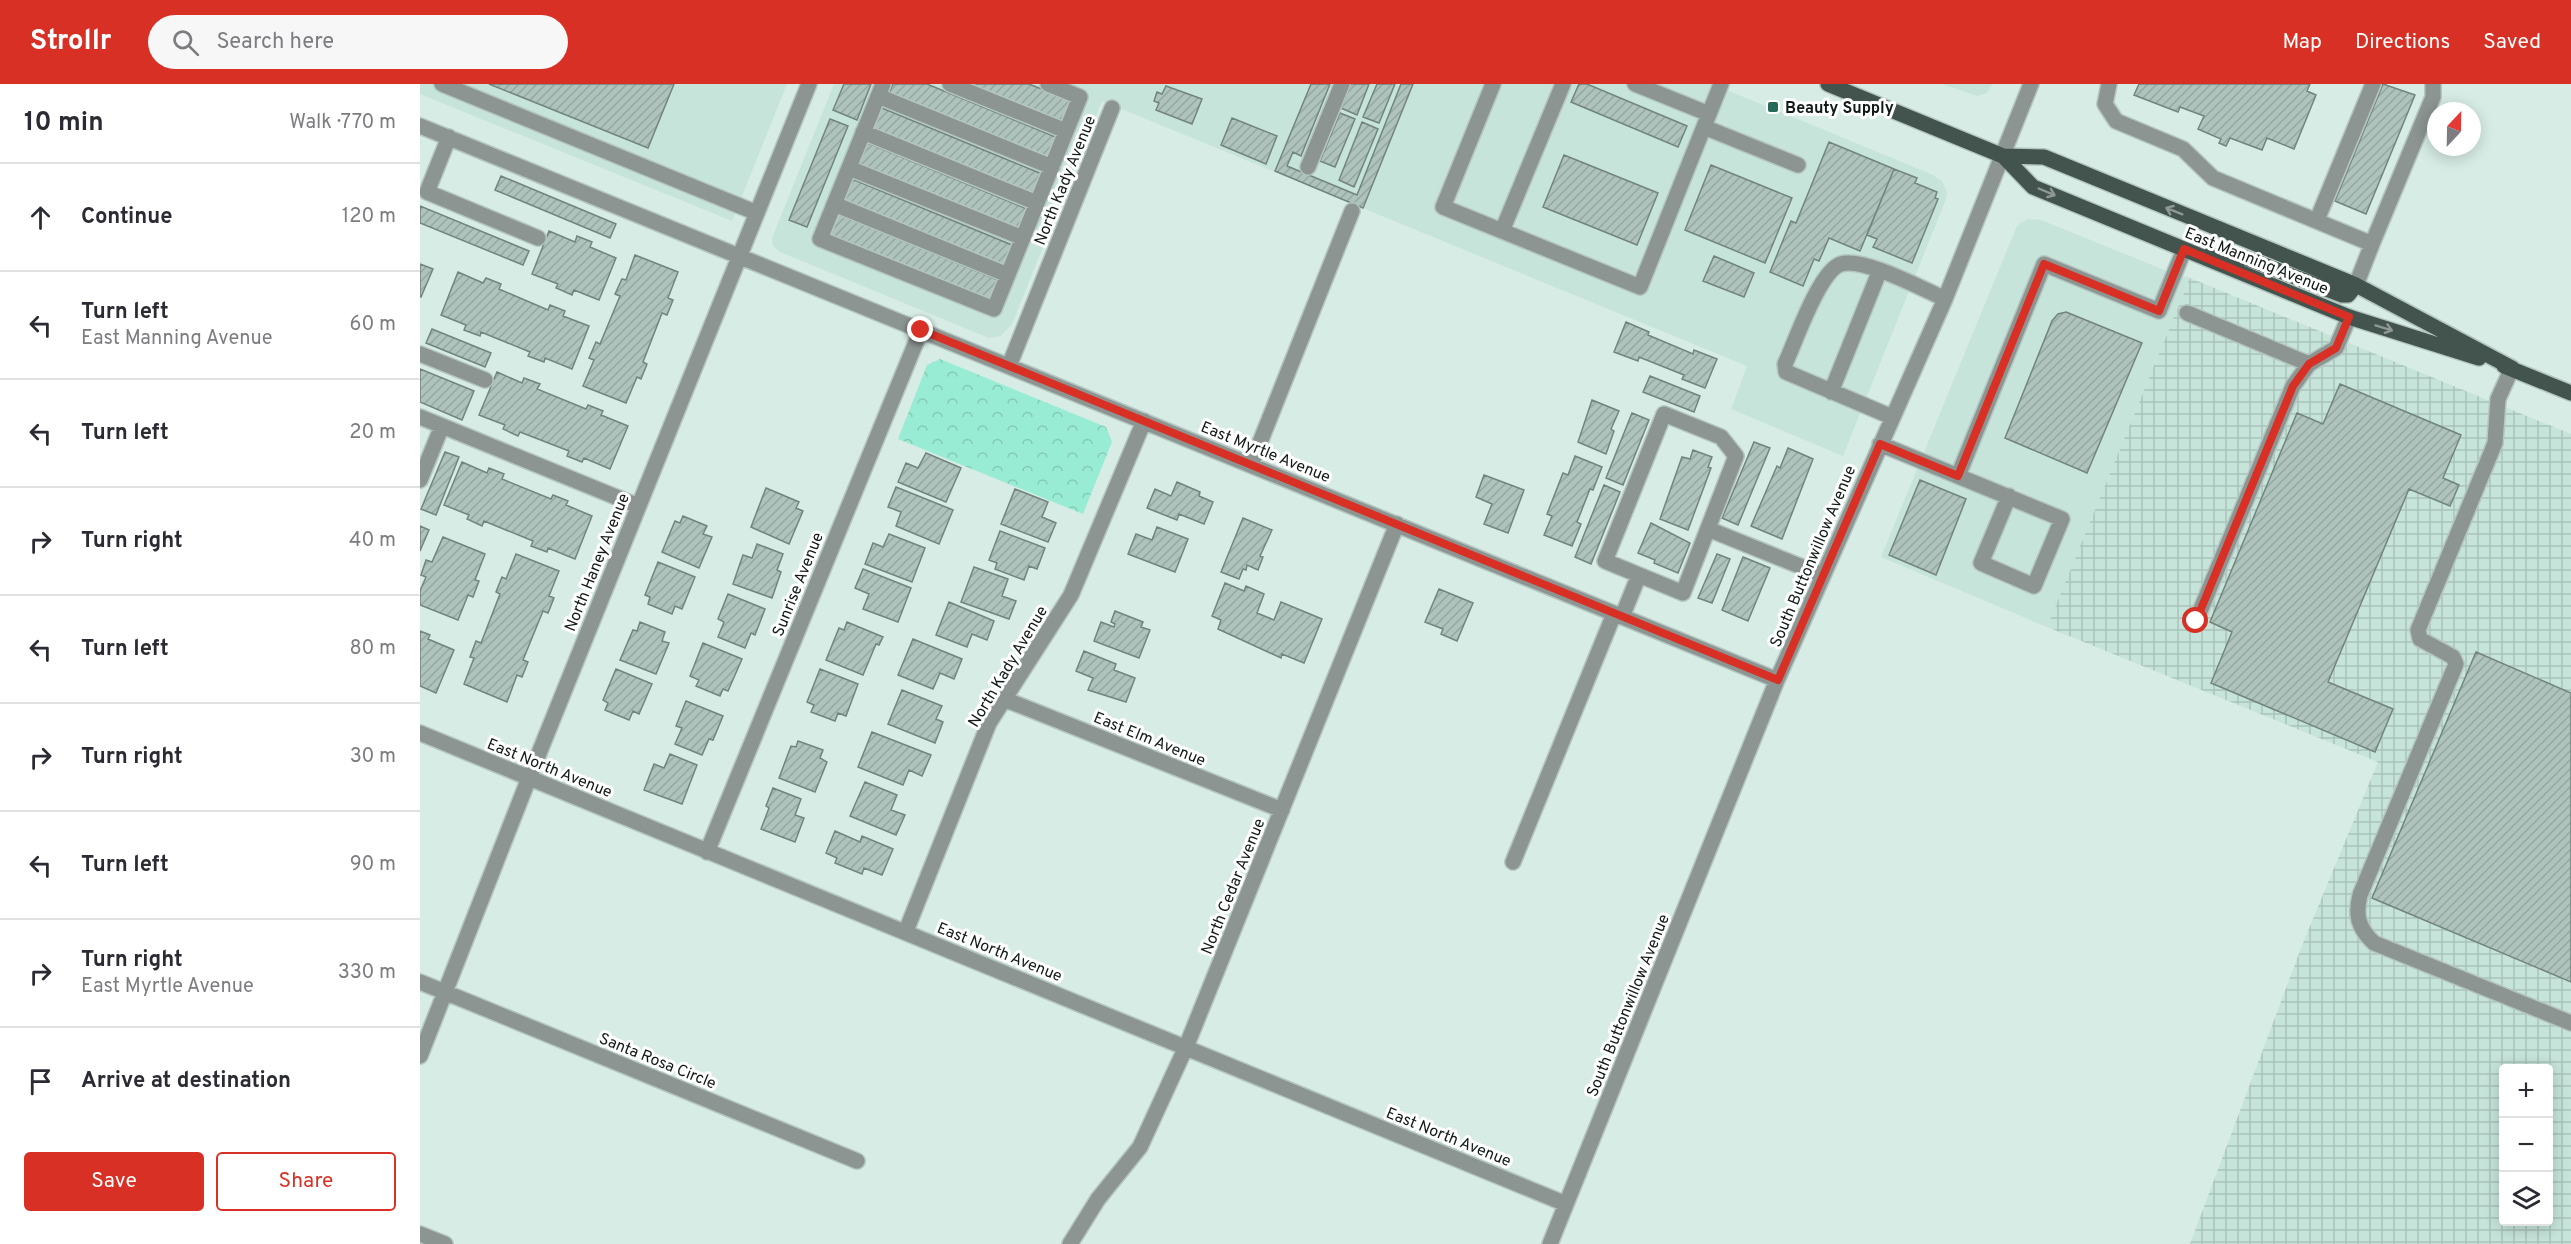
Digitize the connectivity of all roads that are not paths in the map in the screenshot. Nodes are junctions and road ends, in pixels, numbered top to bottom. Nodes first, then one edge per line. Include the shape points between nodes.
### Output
1 (442, 84) edge
2 (810, 84) edge
3 (950, 84) edge
4 (1048, 84) edge
5 (1342, 84) edge
6 (1493, 84) edge
7 (1563, 84) edge
8 (1635, 84) edge
9 (1721, 84) edge
10 (2031, 84) edge
11 (2109, 84) edge
12 (2373, 84) edge
13 (2433, 84) edge
14 (1833, 85) edge
15 (880, 90) edge
16 (1112, 108) dead end
17 (1707, 121) junction
18 (420, 126) edge
19 (1066, 131) junction
20 (863, 132) junction
21 (449, 137) junction
22 (2003, 156) junction
23 (1798, 165) dead end
24 (1052, 167) junction
25 (1308, 167) dead end
26 (849, 168) junction
27 (1037, 203) junction
28 (834, 204) junction
29 (1352, 211) dead end
30 (757, 213) junction
31 (2317, 220) junction
32 (1502, 231) junction
33 (538, 238) dead end
34 (1023, 238) junction
35 (2372, 244) junction
36 (2190, 252) junction
37 (740, 256) junction
38 (1880, 270) junction
39 (1008, 275) junction
40 (2356, 285) junction
41 (1945, 299) junction
42 (2187, 313) dead end
43 (2349, 317) junction
44 (921, 330) junction
45 (420, 354) edge
46 (2309, 364) junction
47 (1009, 366) junction
48 (2512, 368) junction
49 (485, 380) dead end
50 (1831, 392) junction
51 (2571, 393) edge
52 (420, 417) edge
53 (1892, 417) junction
54 (1144, 421) junction
55 (442, 426) junction
56 (1880, 444) junction
57 (1251, 465) junction
58 (1958, 476) junction
59 (420, 480) edge
60 (2009, 496) junction
61 (638, 506) junction
62 (1398, 524) junction
63 (1708, 529) junction
64 (1639, 575) junction
65 (1822, 575) junction
66 (1618, 616) junction
67 (2196, 621) dead end
68 (1778, 680) junction
69 (1004, 699) junction
70 (420, 733) edge
71 (529, 778) junction
72 (1282, 810) junction
73 (707, 852) junction
74 (1514, 862) dead end
75 (906, 932) junction
76 (420, 982) edge
77 (446, 993) junction
78 (2571, 1023) edge
79 (1186, 1047) junction
80 (420, 1056) edge
81 (857, 1161) dead end
82 (1566, 1204) junction
83 (420, 1234) edge
84 (445, 1244) edge
85 (1070, 1244) edge
86 (1550, 1244) edge

1 - 30 street
2 - 30 street, North Haney Avenue
3 - 19 street
4 - 19 street via 1080,97
5 - 25 street
6 - 32 street via 1443,207
7 - 32 street
8 - 17 street
9 - 17 street
10 - 22 street, South Buttonwillow Avenue
11 - 31 street via 2105,104 2116,121 2183,149 2213,178
12 - 31 street
13 - 35 street via 2433,98
14 - 22 main road, East Manning Avenue
15 - 20 street
15 - 24 street
16 - 47 street, North Kady Avenue
17 - 23 street
17 - 32 street via 1640,287
18 - 21 street, East Myrtle Avenue
19 - 24 street
20 - 26 street
20 - 27 street
21 - 33 street via 427,192
21 - 37 street, East Myrtle Avenue
22 -> 36 main road, East Manning Avenue via 2033,187
40 -> 22 main road, East Manning Avenue via 2044,157
22 - 41 street, South Buttonwillow Avenue
24 - 27 street
26 - 28 street
26 - 34 street
27 - 34 street
28 - 39 street
28 - 39 street via 820,239 994,309
29 - 57 street
30 - 37 street, North Haney Avenue
31 - 35 street
34 - 39 street
35 - 40 street
36 - 40 main road via 2246,258 2342,295 2348,295
36 - 43 main road, East Manning Avenue
36 - 58 street via 2159,311 2044,264
37 - 44 street, East Myrtle Avenue
37 - 61 street, North Haney Avenue
38 - 41 street
38 - 50 street
38 - 50 street via 1840,264 1827,274 1785,364 1786,372
40 - 48 main road, East Manning Avenue
41 - 53 street, South Buttonwillow Avenue
42 - 46 street
43 - 46 street via 2336,348
43 -> 48 main road, East Manning Avenue
44 - 47 street, East Myrtle Avenue
44 - 73 street, Sunrise Avenue
45 - 49 street
46 - 67 street via 2293,386
47 - 54 street, East Myrtle Avenue
48 - 51 main road, East Manning Avenue
48 - 78 street via 2498,399 2495,443 2418,630 2420,639 2453,657 2457,664 2357,909 2365,934 2374,943
50 - 53 street
52 - 55 street
53 - 56 street, South Buttonwillow Avenue
54 - 57 street, East Myrtle Avenue
54 - 69 street, North Kady Avenue via 1071,595
55 - 59 street
55 - 61 street
56 - 58 street
56 - 65 street, South Buttonwillow Avenue
57 - 62 street, East Myrtle Avenue
58 - 60 street
60 - 60 street via 2062,519 2034,586 1981,563
61 - 71 street, North Haney Avenue
62 - 66 street, East Myrtle Avenue
62 - 72 street, North Cedar Avenue
63 - 64 street via 1683,593
63 - 64 street via 1736,456 1721,437 1664,414 1605,561
63 - 65 street
64 - 66 street
65 - 68 street, South Buttonwillow Avenue
66 - 68 street, East Myrtle Avenue
66 - 74 street
68 - 82 street, South Buttonwillow Avenue
69 - 72 street, East Elm Avenue
69 - 75 street, North Kady Avenue via 989,723
70 - 71 street, East North Avenue
71 - 73 street, East North Avenue
71 - 77 street, North Haney Avenue
72 - 79 street, North Cedar Avenue
73 - 75 street, East North Avenue
75 - 79 street, East North Avenue
76 - 77 street, Santa Rosa Circle
77 - 80 street, North Haney Avenue
77 - 81 street, Santa Rosa Circle
79 - 82 street, East North Avenue
79 - 85 street, North Cedar Avenue via 1140,1147 1098,1199
82 - 86 street, South Buttonwillow Avenue
83 - 84 street

